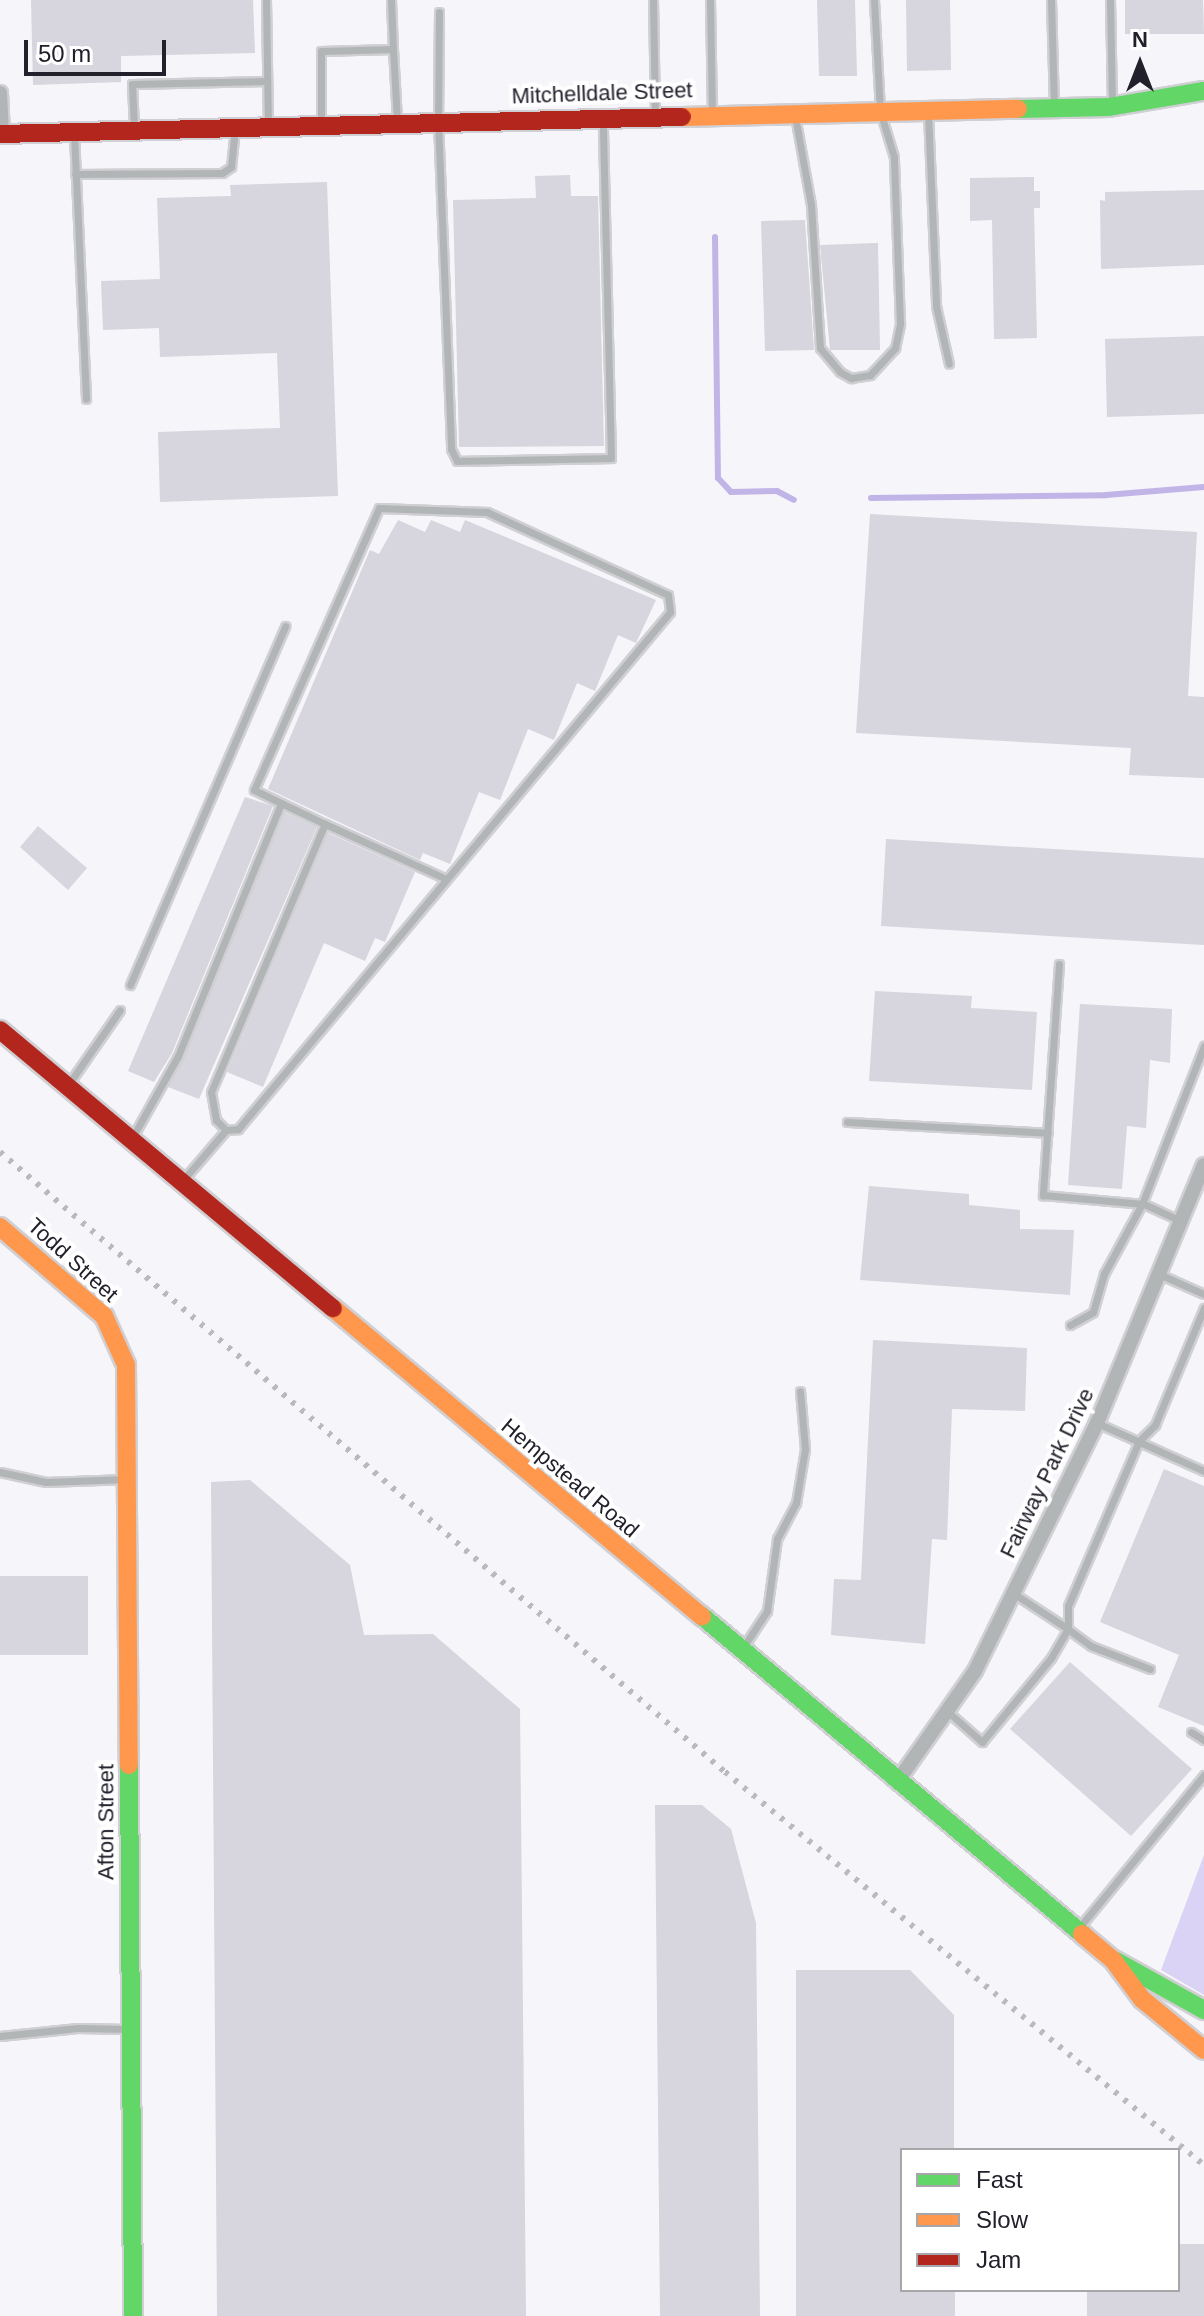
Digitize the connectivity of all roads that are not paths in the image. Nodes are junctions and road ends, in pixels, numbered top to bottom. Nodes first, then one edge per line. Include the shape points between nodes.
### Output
1 (266, 0) edge
2 (391, 0) edge
3 (653, 0) edge
4 (710, 0) edge
5 (874, 0) edge
6 (1051, 0) edge
7 (1110, 0) edge
8 (439, 12) dead end
9 (393, 49) junction
10 (267, 81) junction
11 (1204, 91) edge
12 (0, 93) edge
13 (1112, 107) junction
14 (1054, 108) junction
15 (928, 110) junction
16 (880, 111) junction
17 (795, 112) junction
18 (712, 114) junction
19 (655, 115) junction
20 (603, 116) junction
21 (438, 121) junction
22 (397, 122) junction
23 (321, 125) junction
24 (268, 126) junction
25 (236, 127) junction
26 (134, 130) junction
27 (74, 132) junction
28 (1, 134) edge
29 (75, 174) junction
30 (949, 364) dead end
31 (86, 399) dead end
32 (285, 626) dead end
33 (281, 803) junction
34 (325, 824) junction
35 (446, 879) junction
36 (1059, 964) dead end
37 (130, 985) dead end
38 (120, 1010) dead end
39 (0, 1030) edge
40 (1204, 1046) edge
41 (67, 1086) junction
42 (847, 1122) dead end
43 (226, 1130) junction
44 (1048, 1133) junction
45 (131, 1140) junction
46 (1204, 1165) edge
47 (181, 1182) junction
48 (1142, 1204) junction
49 (1181, 1221) junction
50 (0, 1227) edge
51 (1159, 1274) junction
52 (1204, 1294) edge
53 (1204, 1308) edge
54 (1070, 1325) dead end
55 (111, 1331) joint
56 (800, 1391) dead end
57 (1097, 1423) junction
58 (1139, 1441) junction
59 (1204, 1471) edge
60 (0, 1472) edge
61 (129, 1479) junction
62 (1013, 1593) junction
63 (1068, 1629) junction
64 (740, 1651) junction
65 (1150, 1669) dead end
66 (947, 1711) junction
67 (1191, 1732) dead end
68 (1204, 1740) edge
69 (1204, 1775) edge
70 (897, 1782) junction
71 (1077, 1930) junction
72 (1113, 1960) junction
73 (1204, 2010) edge
74 (131, 2029) junction
75 (0, 2036) edge
76 (1204, 2050) edge
77 (133, 2316) edge

1 - 10 lane
2 - 9 lane
3 - 19 lane
4 - 18 lane
5 - 16 lane
6 - 14 lane
7 - 13 lane
8 - 21 lane
9 - 22 lane
9 - 23 lane via 321,51
10 - 24 lane
10 - 26 lane via 132,84
11 - 13 street, Mitchelldale Street
12 - 28 street
13 - 14 street, Mitchelldale Street
14 - 15 street, Mitchelldale Street
15 - 16 street, Mitchelldale Street
15 - 30 lane via 936,306
16 - 17 street, Mitchelldale Street
16 - 17 lane via 894,157 900,324 895,348 883,366 851,378 826,361 820,348 811,205
17 - 18 street, Mitchelldale Street
18 - 19 street, Mitchelldale Street
19 - 20 street, Mitchelldale Street
20 - 21 street, Mitchelldale Street
20 - 21 lane via 614,446 611,458 601,461 457,461 451,449
21 - 22 street, Mitchelldale Street
22 - 23 street, Mitchelldale Street
23 - 24 street, Mitchelldale Street
24 - 25 street, Mitchelldale Street
25 - 26 street, Mitchelldale Street
25 - 29 lane via 231,167 222,173
26 - 27 street, Mitchelldale Street
27 - 28 street, Mitchelldale Street
27 - 29 lane
29 - 31 lane
32 - 37 lane
33 - 34 lane
33 - 35 lane via 254,790 379,508 487,512 663,590 672,602 670,612
33 - 45 lane via 178,1056
34 - 35 lane
34 - 43 lane via 211,1092 216,1120
35 - 43 lane via 238,1129
36 - 44 lane
38 - 41 lane
39 - 41 street, Hempstead Road
40 - 48 lane
41 - 45 street, Hempstead Road
42 - 44 lane
43 - 47 lane
44 - 48 lane via 1043,1195
45 - 47 street, Hempstead Road
46 - 49 street, Fairway Park Drive
47 - 64 street, Hempstead Road
48 - 49 lane
48 - 54 lane via 1104,1274 1093,1312
49 - 51 street, Fairway Park Drive
50 - 55 street, Todd Street via 104,1316
51 - 52 lane
51 - 57 street, Fairway Park Drive
53 - 58 lane via 1155,1425
55 - 61 street, Afton Street via 126,1365
56 - 64 lane via 805,1449 796,1503 777,1539 767,1611
57 - 58 lane
57 - 62 street, Fairway Park Drive
58 - 59 lane
58 - 63 lane via 1068,1606
60 - 61 lane via 46,1482
61 - 74 street, Afton Street
62 - 63 lane
62 - 66 street, Fairway Park Drive via 975,1671
63 - 65 lane via 1091,1646
63 - 66 lane via 1051,1658 982,1742
64 - 70 street, Hempstead Road
66 - 70 street, Fairway Park Drive
67 - 68 lane
69 - 71 lane
70 - 71 street, Hempstead Road
71 - 72 street, Hempstead Road
72 - 73 street, Hempstead Road
72 - 76 street, Hempstead Road via 1142,1999
74 - 75 lane
74 - 77 street, Afton Street

